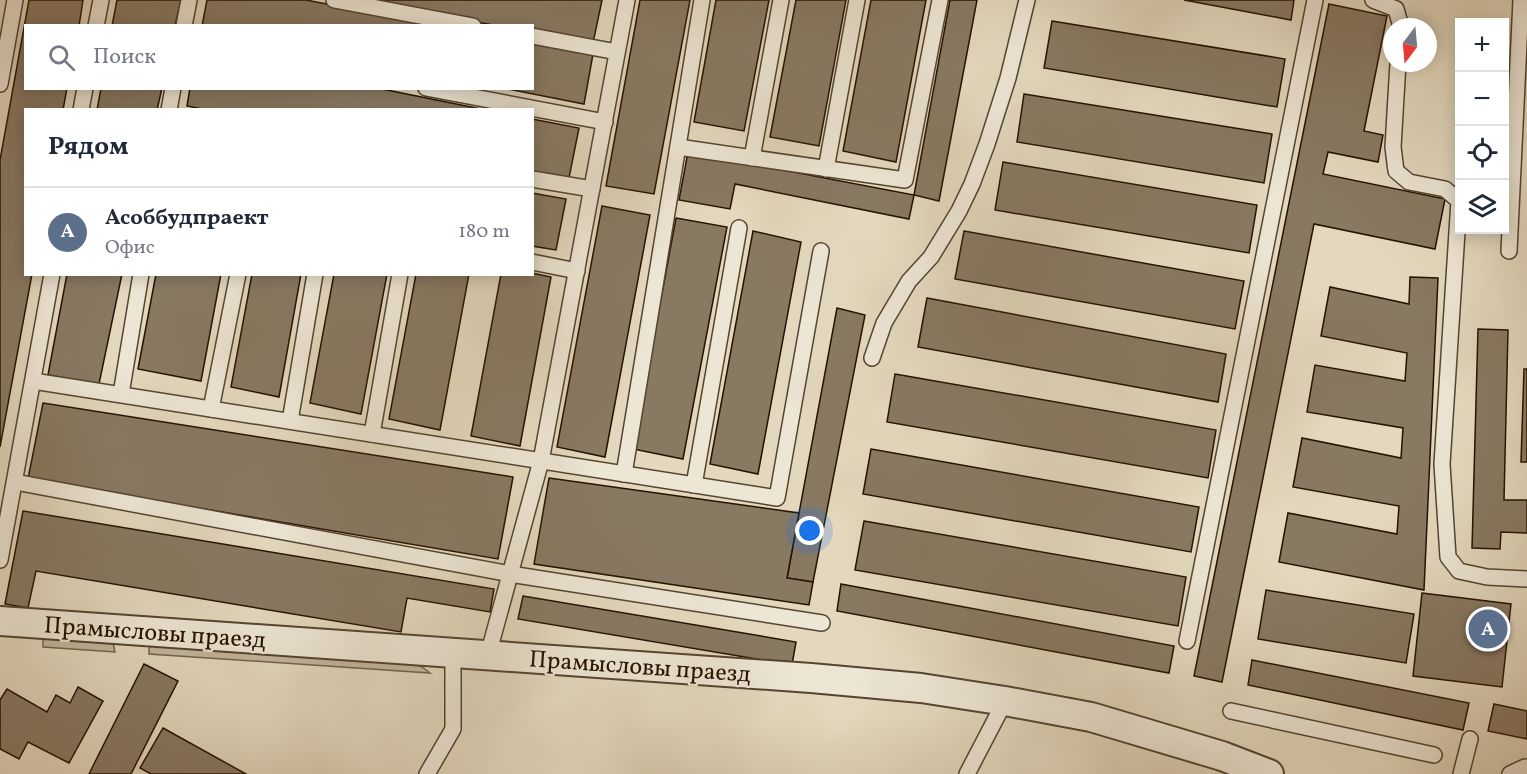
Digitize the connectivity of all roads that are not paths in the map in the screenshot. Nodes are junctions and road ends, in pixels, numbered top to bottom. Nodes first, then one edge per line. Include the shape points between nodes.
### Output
1 (15, 0) edge
2 (101, 0) edge
3 (189, 0) edge
4 (334, 0) edge
5 (627, 0) edge
6 (702, 0) edge
7 (781, 0) edge
8 (856, 0) edge
9 (939, 0) edge
10 (1027, 0) edge
11 (1315, 0) edge
12 (1373, 0) edge
13 (1521, 0) edge
14 (1398, 18) edge
15 (96, 24) edge
16 (184, 24) edge
17 (462, 24) edge
18 (534, 36) edge
19 (617, 52) junction
20 (1397, 72) edge
21 (0, 84) edge
22 (85, 90) edge
23 (173, 90) edge
24 (436, 90) edge
25 (81, 108) edge
26 (169, 108) edge
27 (531, 108) edge
28 (534, 109) edge
29 (1521, 117) edge
30 (604, 122) junction
31 (678, 147) junction
32 (752, 158) junction
33 (826, 169) junction
34 (534, 179) edge
35 (592, 189) junction
36 (739, 228) dead end
37 (821, 251) dead end
38 (1509, 251) dead end
39 (534, 262) edge
40 (577, 271) junction
41 (52, 276) edge
42 (141, 276) edge
43 (237, 276) edge
44 (315, 276) edge
45 (400, 276) edge
46 (872, 358) dead end
47 (33, 381) junction
48 (121, 394) junction
49 (211, 409) junction
50 (290, 421) junction
51 (372, 434) junction
52 (541, 461) junction
53 (624, 474) junction
54 (15, 482) junction
55 (694, 485) junction
56 (2, 539) edge
57 (0, 560) edge
58 (510, 574) junction
59 (1527, 579) edge
60 (0, 621) edge
61 (822, 623) dead end
62 (1187, 641) dead end
63 (453, 653) junction
64 (488, 655) junction
65 (1005, 701) junction
66 (1231, 711) dead end
67 (1470, 739) dead end
68 (1434, 755) dead end
69 (1526, 766) dead end
70 (427, 774) edge
71 (967, 774) edge
72 (1269, 774) edge
73 (1461, 774) edge
74 (1510, 774) edge

1 - 21 lane
2 - 15 lane
3 - 16 lane
4 - 17 lane
5 - 19 lane
6 - 31 lane
7 - 32 lane
8 - 33 lane
9 - 33 lane via 905,180
10 - 46 lane via 1008,78 972,184 931,257 909,280 884,324
11 - 62 lane
12 - 14 lane via 1396,9
13 - 29 lane
18 - 19 lane
19 - 30 lane
20 - 59 lane via 1393,147 1396,171 1409,182 1445,189 1459,201 1442,464 1448,557 1460,571
22 - 25 lane
23 - 26 lane
24 - 27 lane
28 - 30 lane
29 - 38 lane
30 - 35 lane
31 - 32 lane
31 - 53 lane
32 - 33 lane
34 - 35 lane
35 - 40 lane
36 - 55 lane
37 - 55 lane via 777,498
39 - 40 lane
40 - 52 lane
41 - 47 lane
42 - 48 lane
43 - 49 lane
44 - 50 lane
45 - 51 lane
47 - 48 lane
47 - 54 lane
48 - 49 lane
49 - 50 lane
50 - 51 lane
51 - 52 lane
52 - 53 lane
52 - 58 lane
53 - 55 lane
54 - 56 lane
54 - 58 lane
56 - 57 lane
58 - 61 lane
58 - 64 lane
60 - 63 street, Прамысловы праезд
63 - 64 street, Прамысловы праезд
63 - 70 lane via 453,729
64 - 65 street, Прамысловы праезд via 811,678 921,688
65 - 71 lane
65 - 72 street, Прамысловы праезд via 1091,717
66 - 68 lane
67 - 73 lane
69 - 74 lane

